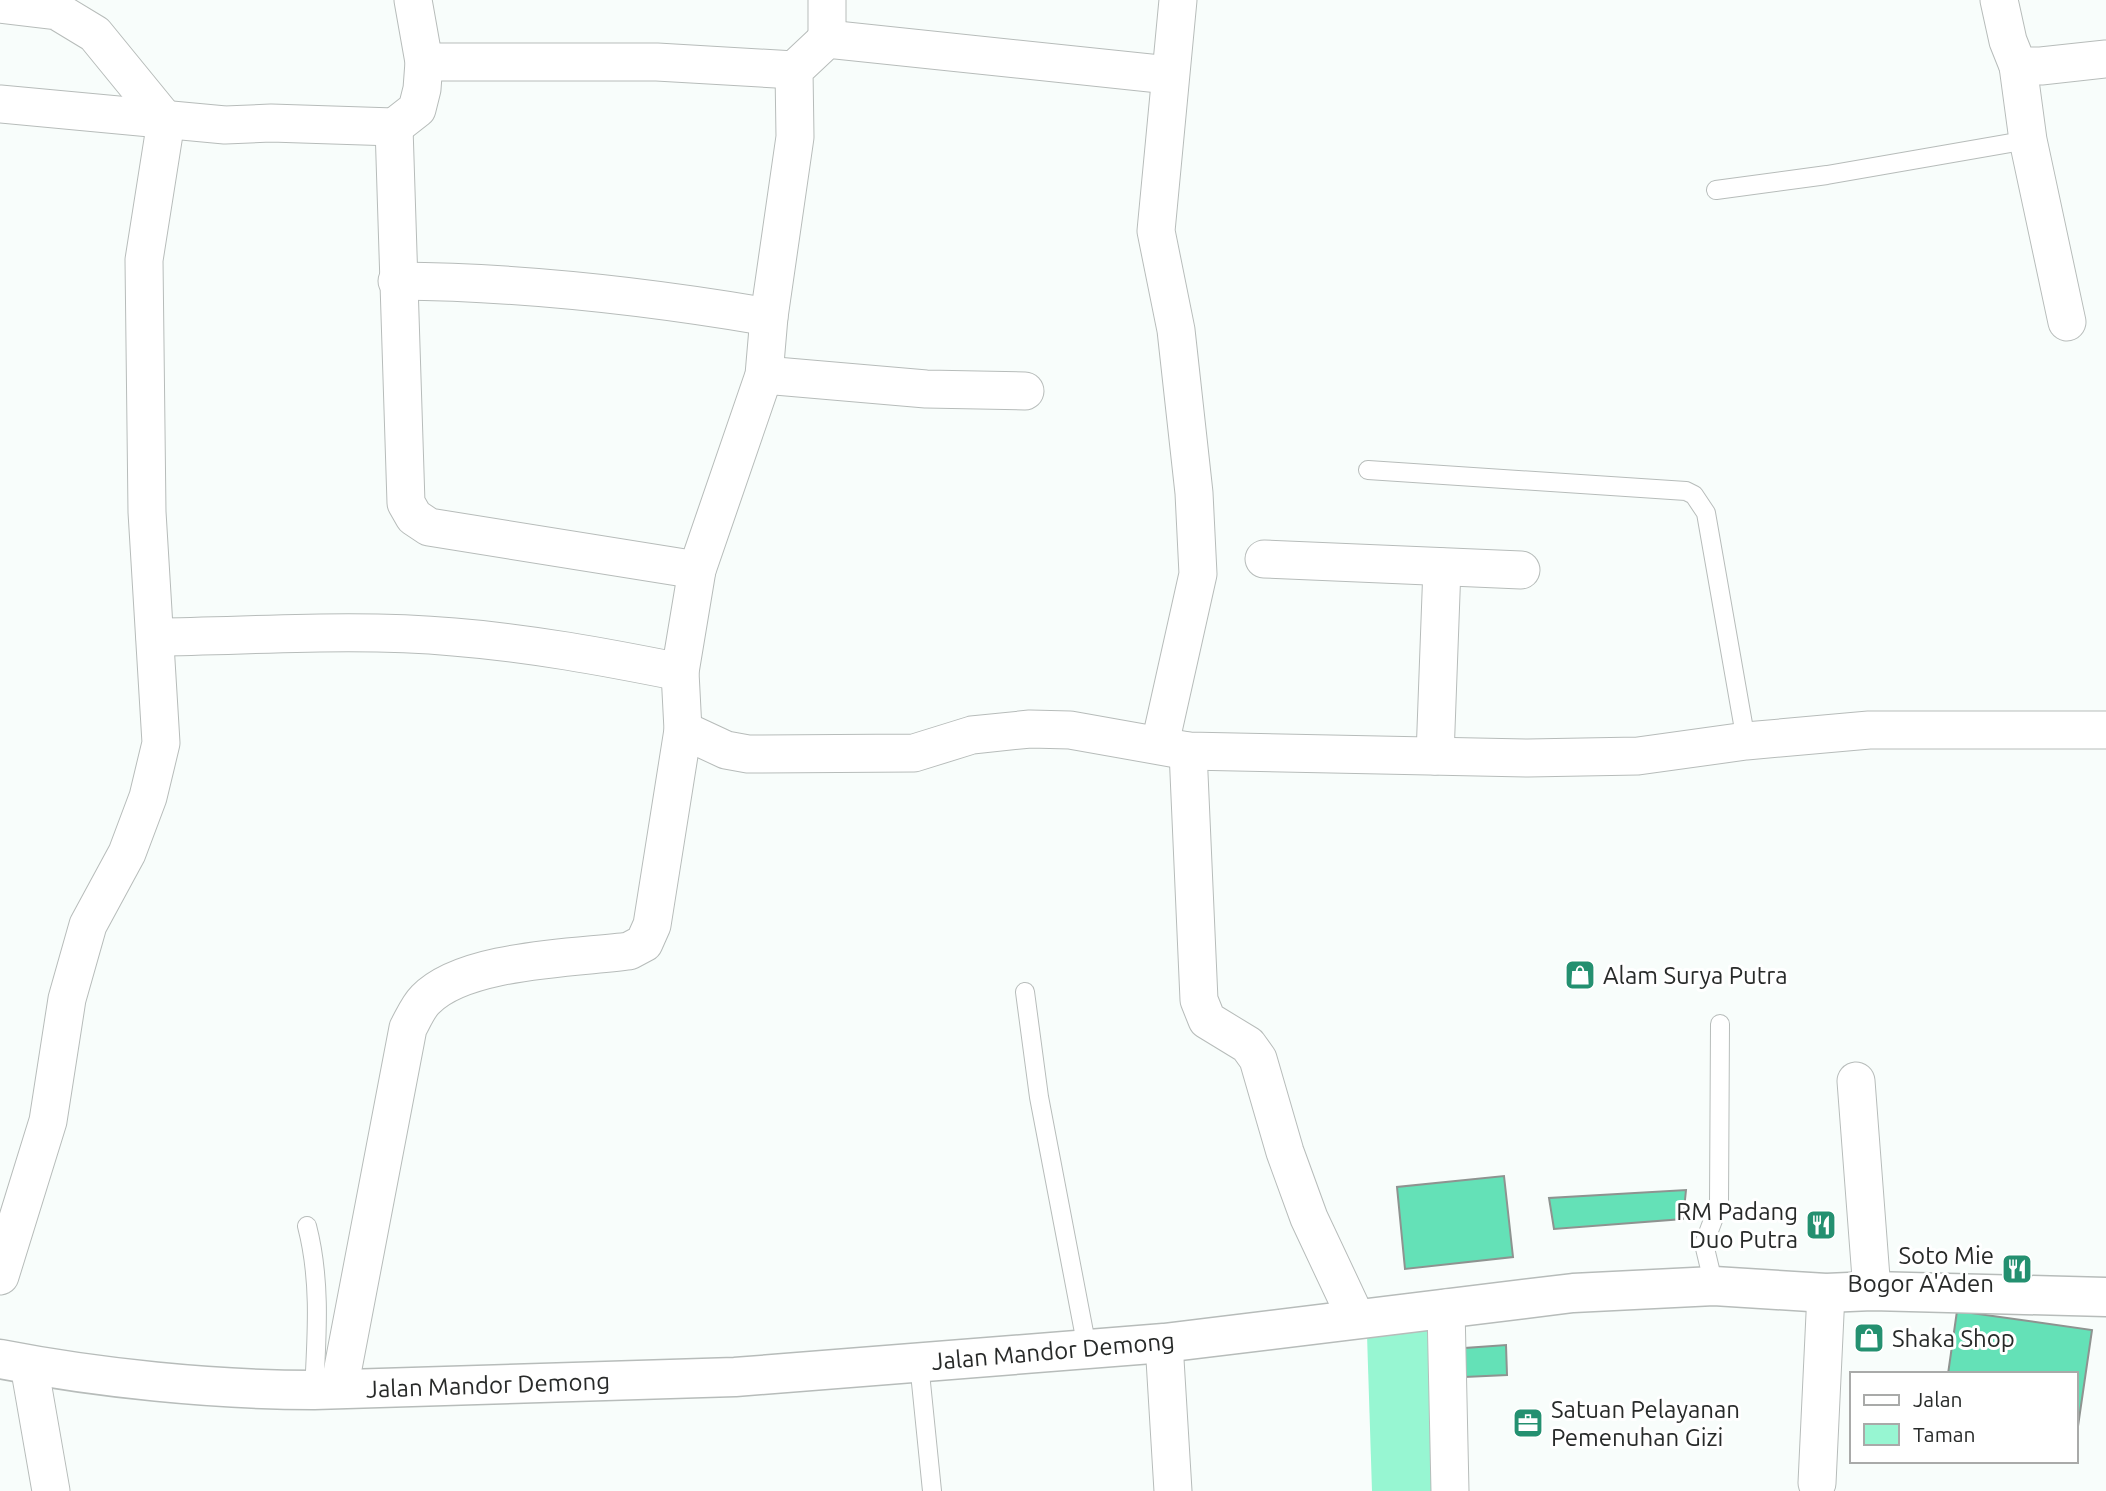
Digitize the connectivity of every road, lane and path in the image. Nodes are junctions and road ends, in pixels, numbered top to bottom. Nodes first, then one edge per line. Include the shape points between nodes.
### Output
1 (413, 0) edge
2 (827, 0) edge
3 (1178, 0) edge
4 (1999, 0) edge
5 (0, 4) edge
6 (827, 39) junction
7 (2106, 59) edge
8 (424, 62) junction
9 (2018, 66) junction
10 (794, 70) junction
11 (1169, 75) junction
12 (0, 104) edge
13 (166, 121) junction
14 (394, 127) junction
15 (2028, 140) junction
16 (1716, 190) dead end
17 (397, 281) junction
18 (769, 317) junction
19 (2067, 322) dead end
20 (764, 375) junction
21 (1025, 391) dead end
22 (1368, 470) dead end
23 (1264, 559) dead end
24 (1442, 567) junction
25 (697, 570) junction
26 (1521, 570) dead end
27 (155, 637) junction
28 (680, 671) junction
29 (683, 730) junction
30 (2106, 730) edge
31 (1746, 741) junction
32 (1174, 748) junction
33 (1435, 756) junction
34 (1025, 992) dead end
35 (1720, 1024) dead end
36 (1856, 1081) dead end
37 (307, 1226) dead end
38 (0, 1276) edge
39 (1714, 1286) junction
40 (1872, 1291) junction
41 (1826, 1293) junction
42 (2106, 1297) edge
43 (1446, 1308) junction
44 (1356, 1318) junction
45 (1164, 1343) junction
46 (1087, 1348) junction
47 (15, 1362) edge
48 (919, 1363) junction
49 (327, 1390) junction
50 (1817, 1483) dead end
51 (51, 1491) edge
52 (932, 1491) edge
53 (1173, 1491) edge
54 (1450, 1491) edge

1 - 8 street
2 - 6 street
3 - 11 street
4 - 9 street
5 - 13 street via 57,11 95,34
6 - 10 street
6 - 11 street
7 - 9 street
8 - 10 street via 657,62
8 - 14 street via 416,109
9 - 15 street
10 - 18 street via 795,136
11 - 32 street via 1156,231 1176,330 1199,574
12 - 13 street
13 - 14 street
13 - 27 street via 144,260 147,512
14 - 17 street
15 - 16 lane
15 - 19 street
17 - 18 street via 468,281 686,303
17 - 25 street via 406,503 414,517 429,527
18 - 20 street
20 - 21 street via 926,389
20 - 25 street
22 - 31 lane via 1694,495 1706,513
23 - 24 street
24 - 26 street
24 - 33 street
25 - 28 street
27 - 28 street via 270,633 452,636 586,653
27 - 38 street via 161,743 148,797 127,853 88,925 66,999 48,1121
28 - 29 street
29 - 32 street via 726,750 748,754 914,753 972,735 1030,729 1070,730
29 - 49 street via 652,925 644,943 629,951 487,968 457,979 425,999 408,1028
30 - 31 street via 1869,730
31 - 33 street via 1638,756
32 - 33 street
32 - 44 street via 1199,1000 1207,1020 1248,1045 1258,1059 1301,1196
34 - 46 lane via 1039,1097
35 - 39 lane via 1719,1204 1704,1244
36 - 40 street
37 - 49 lane
39 - 41 main road, Jalan Mandor Demong
39 - 43 main road, Jalan Mandor Demong via 1573,1293
40 - 41 main road, Jalan Mandor Demong
40 - 42 main road, Jalan Mandor Demong
41 - 50 street
43 - 44 main road, Jalan Mandor Demong
43 - 54 street
44 - 45 main road, Jalan Mandor Demong
45 - 46 main road, Jalan Mandor Demong
45 - 53 street
46 - 48 main road, Jalan Mandor Demong
47 - 49 main road, Jalan Mandor Demong via 269,1390
47 - 51 street
48 - 49 main road, Jalan Mandor Demong via 735,1377
48 - 52 lane

